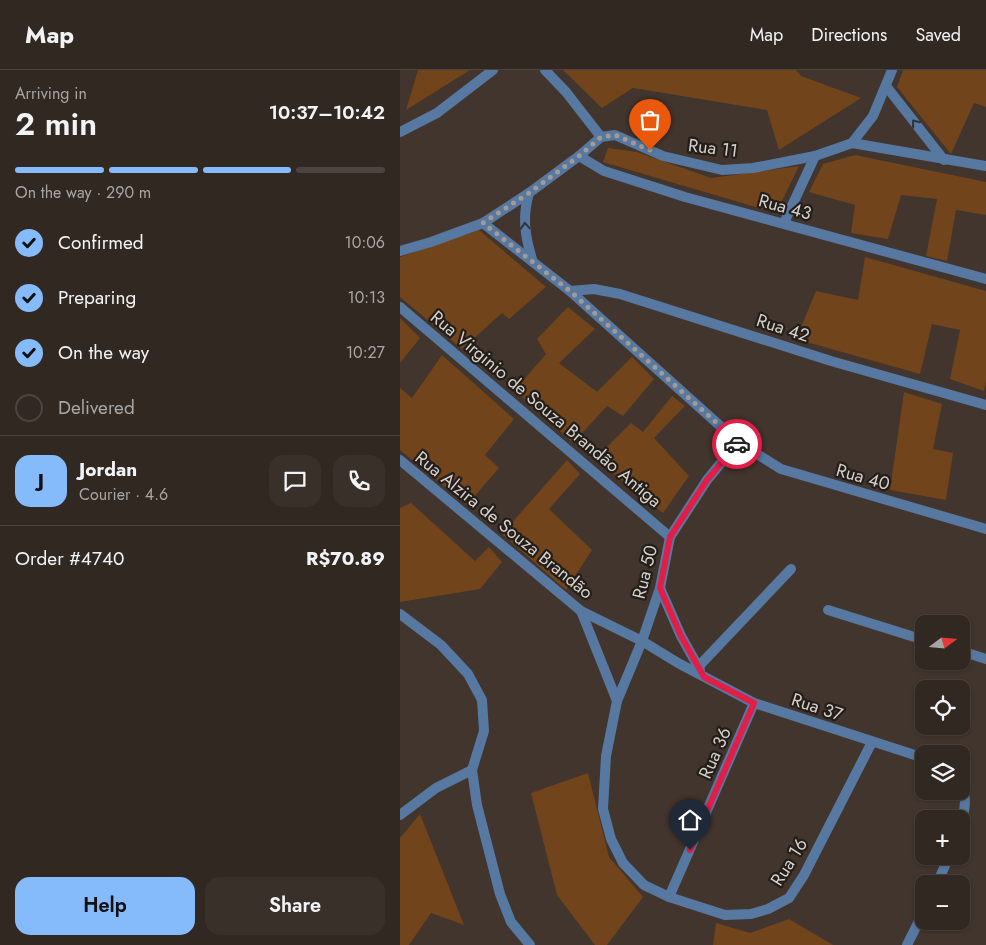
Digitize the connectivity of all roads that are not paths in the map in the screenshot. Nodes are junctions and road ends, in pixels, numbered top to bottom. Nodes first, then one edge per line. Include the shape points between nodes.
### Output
1 (493, 70) edge
2 (544, 70) edge
3 (892, 70) edge
4 (886, 86) junction
5 (400, 132) edge
6 (601, 137) junction
7 (852, 143) junction
8 (579, 156) junction
9 (815, 156) junction
10 (944, 160) junction
11 (986, 166) edge
12 (529, 193) junction
13 (483, 223) junction
14 (784, 223) junction
15 (400, 251) edge
16 (532, 259) junction
17 (986, 279) edge
18 (570, 291) junction
19 (400, 307) edge
20 (986, 405) edge
21 (738, 442) junction
22 (400, 460) edge
23 (986, 529) edge
24 (670, 537) junction
25 (791, 569) dead end
26 (660, 588) junction
27 (828, 610) dead end
28 (580, 611) junction
29 (400, 614) edge
30 (915, 637) edge
31 (642, 641) junction
32 (970, 654) edge
33 (986, 659) edge
34 (698, 667) junction
35 (704, 677) junction
36 (617, 701) junction
37 (754, 703) junction
38 (872, 742) junction
39 (915, 755) edge
40 (472, 770) junction
41 (400, 815) edge
42 (669, 897) junction
43 (915, 929) edge
44 (530, 945) edge
45 (907, 945) edge

1 - 5 street via 437,113
2 - 6 street via 566,92
3 - 4 street
4 - 7 street via 873,116
10 -> 4 street
6 - 8 street
6 - 9 street, Rua 11 via 615,135 663,156 722,170 753,168
7 - 9 street, Rua 11
7 - 10 street
8 - 12 street
8 - 14 street, Rua 43 via 604,171 684,197
9 - 14 street
10 - 11 street
12 - 13 street
16 -> 12 street via 524,210
13 - 15 street
13 - 16 street, Rua 40
14 - 17 street, Rua 43
16 - 18 street, Rua 40
18 - 20 street, Rua 42 via 620,294
18 - 21 street, Rua 40
19 - 24 street, Rua Virginio de Souza Brandão Antiga
21 - 23 street, Rua 40 via 781,469
21 - 24 street, Rua 50 via 707,480
22 - 28 street, Rua Alzira de Souza Brandão
24 - 26 street, Rua 50
25 - 34 street
26 - 31 street, Rua 50
26 - 34 street
27 - 30 street
28 - 31 street, Rua Alzira de Souza Brandão
28 - 36 street
29 - 40 street via 441,645 468,674 482,700 484,732
31 - 35 street, Rua 37
31 - 36 street, Rua 16
32 - 33 street
34 - 35 street
35 - 37 street, Rua 37
36 - 42 street, Rua 16 via 606,756 602,809 623,863 644,885
37 - 38 street, Rua 37
37 - 42 street, Rua 36
38 - 39 street, Rua 37
38 - 42 street, Rua 16 via 789,898 768,910 725,915
40 - 41 street via 436,788
40 - 44 street via 477,805 500,894 511,922
43 - 45 street

